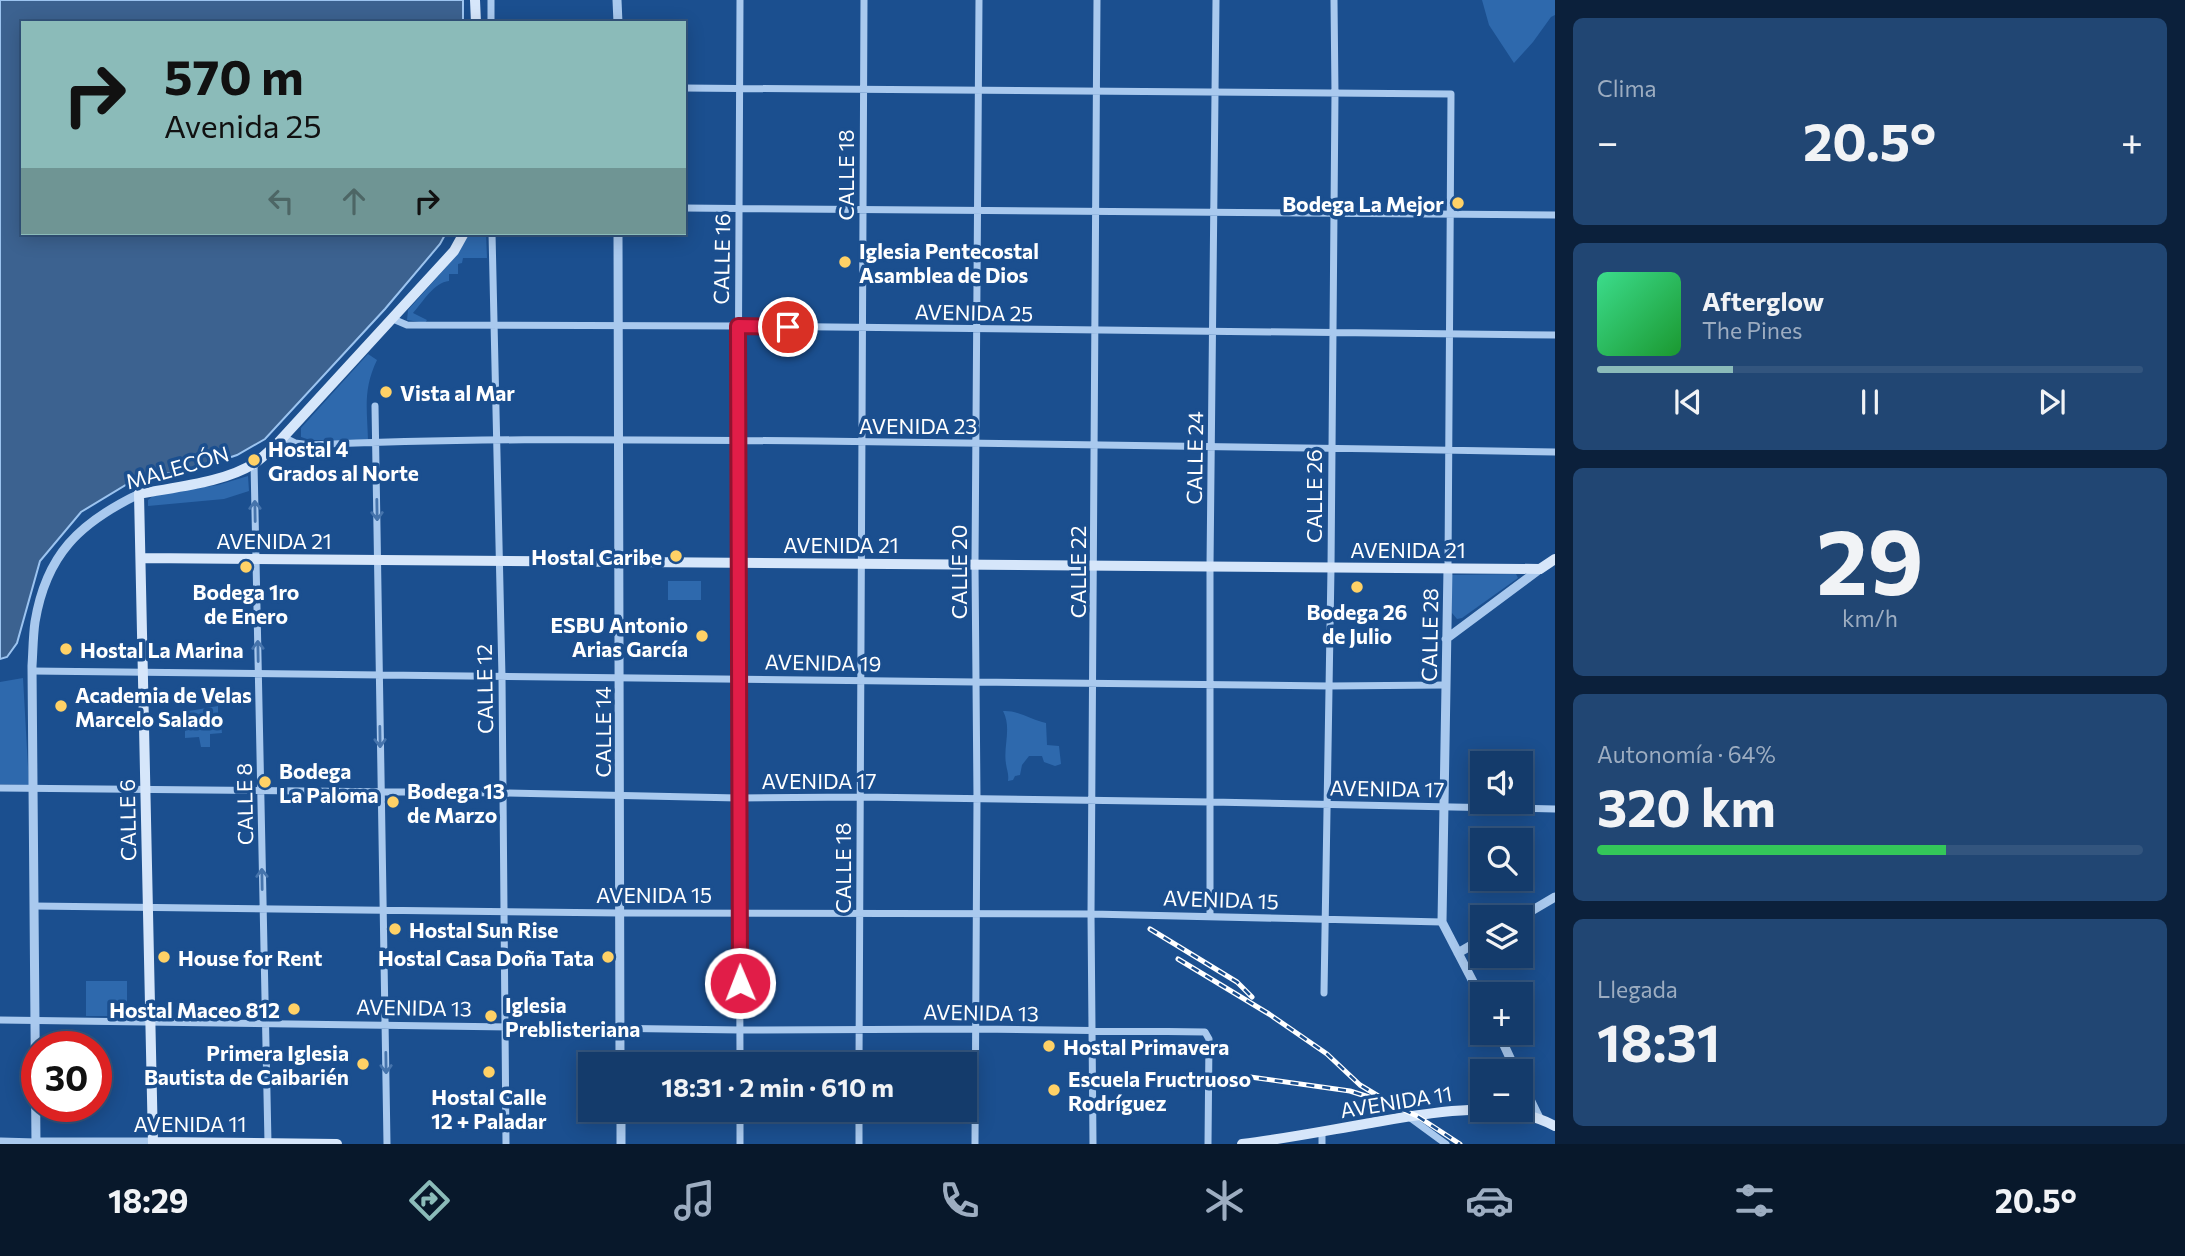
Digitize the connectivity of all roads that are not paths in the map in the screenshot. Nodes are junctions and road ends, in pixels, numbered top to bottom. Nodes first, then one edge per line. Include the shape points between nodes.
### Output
1 (475, 0) edge
2 (491, 0) edge
3 (618, 0) edge
4 (740, 0) edge
5 (864, 0) edge
6 (979, 0) edge
7 (1097, 0) edge
8 (1216, 0) edge
9 (1334, 0) edge
10 (476, 21) edge
11 (491, 21) edge
12 (618, 21) edge
13 (686, 88) edge
14 (739, 89) junction
15 (863, 90) junction
16 (978, 91) junction
17 (1097, 92) junction
18 (1216, 92) junction
19 (1335, 93) junction
20 (686, 208) edge
21 (740, 208) junction
22 (863, 209) junction
23 (977, 210) junction
24 (1096, 211) junction
25 (1215, 212) junction
26 (1332, 213) junction
27 (1450, 214) junction
28 (1555, 215) edge
29 (463, 235) edge
30 (492, 235) edge
31 (618, 235) edge
32 (393, 319) junction
33 (495, 325) junction
34 (618, 326) junction
35 (738, 326) junction
36 (862, 328) junction
37 (977, 329) junction
38 (1095, 331) junction
39 (1212, 331) junction
40 (1332, 332) junction
41 (1451, 334) junction
42 (1555, 335) edge
43 (375, 406) dead end
44 (283, 437) junction
45 (497, 439) junction
46 (619, 439) junction
47 (738, 440) junction
48 (376, 442) junction
49 (862, 442) junction
50 (976, 443) junction
51 (1095, 445) junction
52 (1212, 447) junction
53 (1330, 449) junction
54 (1449, 450) junction
55 (1555, 452) edge
56 (254, 463) junction
57 (139, 494) junction
58 (141, 558) junction
59 (256, 559) junction
60 (1555, 559) edge
61 (377, 560) junction
62 (499, 561) junction
63 (619, 562) junction
64 (738, 563) junction
65 (861, 564) junction
66 (975, 564) junction
67 (1094, 566) junction
68 (1210, 566) junction
69 (1331, 568) junction
70 (1448, 568) junction
71 (1540, 569) junction
72 (1446, 639) junction
73 (32, 668) junction
74 (143, 672) junction
75 (258, 674) junction
76 (379, 675) junction
77 (502, 677) junction
78 (619, 677) junction
79 (738, 678) junction
80 (861, 679) junction
81 (976, 681) junction
82 (1094, 682) junction
83 (1210, 684) junction
84 (1445, 685) junction
85 (1329, 686) junction
86 (0, 788) edge
87 (33, 788) junction
88 (146, 790) junction
89 (261, 791) junction
90 (382, 793) junction
91 (503, 793) junction
92 (620, 796) junction
93 (860, 797) junction
94 (738, 798) junction
95 (977, 798) junction
96 (1093, 801) junction
97 (1211, 802) junction
98 (1328, 804) junction
99 (1443, 806) junction
100 (1555, 809) edge
101 (1555, 897) edge
102 (34, 906) junction
103 (148, 907) junction
104 (263, 908) junction
105 (383, 909) junction
106 (505, 910) junction
107 (1533, 910) edge
108 (738, 912) junction
109 (860, 912) junction
110 (620, 913) junction
111 (977, 913) junction
112 (1091, 914) junction
113 (1210, 916) junction
114 (1326, 920) junction
115 (1442, 922) junction
116 (1470, 946) edge
117 (1458, 953) junction
118 (1473, 982) edge
119 (1324, 993) dead end
120 (0, 1020) edge
121 (35, 1020) junction
122 (151, 1021) junction
123 (265, 1022) junction
124 (385, 1024) junction
125 (505, 1027) junction
126 (620, 1028) junction
127 (859, 1028) junction
128 (976, 1028) junction
129 (740, 1030) junction
130 (1093, 1031) junction
131 (620, 1052) edge
132 (740, 1052) edge
133 (859, 1052) edge
134 (1533, 1106) edge
135 (1470, 1110) edge
136 (1533, 1116) edge
137 (1409, 1117) junction
138 (1539, 1118) junction
139 (621, 1122) edge
140 (740, 1122) edge
141 (859, 1122) edge
142 (1555, 1126) edge
143 (1322, 1132) junction
144 (1, 1142) edge
145 (36, 1143) edge
146 (153, 1143) edge
147 (268, 1143) edge
148 (337, 1144) edge
149 (387, 1144) edge
150 (506, 1144) edge
151 (621, 1144) edge
152 (740, 1144) edge
153 (859, 1144) edge
154 (975, 1144) edge
155 (1093, 1144) edge
156 (1208, 1144) edge
157 (1242, 1144) edge
158 (1322, 1144) edge
159 (1446, 1144) edge

1 - 10 main road
2 - 11 street
3 - 12 street
4 - 14 street, CALLE 16
5 - 15 street, CALLE 18
6 - 16 street, CALLE 20
7 - 17 street, CALLE 22
8 - 18 street, CALLE 24
9 - 19 street, CALLE 26
13 - 14 street
14 - 15 street
14 - 21 street, CALLE 16
15 - 16 street
15 - 22 street, CALLE 18
16 - 17 street
16 - 23 street, CALLE 20
17 - 18 street
17 - 24 street, CALLE 22
18 - 19 street
18 - 25 street, CALLE 24
19 - 26 street, CALLE 26
19 - 27 street, CALLE 28 via 1451,94
20 - 21 street
21 - 22 street
21 - 35 street, CALLE 16
22 - 23 street
22 - 36 street, CALLE 18
23 - 24 street
23 - 37 street, CALLE 20
24 - 25 street
24 - 38 street, CALLE 22
25 - 26 street
25 - 39 street, CALLE 24
26 - 27 street
26 - 40 street, CALLE 26
27 - 28 street
27 - 41 street, CALLE 28
29 - 32 main road, MALECÓN
30 - 33 street, CALLE 12
31 - 34 street, CALLE 14
32 - 33 street, AVENIDA 25 via 407,325
32 - 44 main road, MALECÓN
33 - 34 street, AVENIDA 25
33 - 45 street, CALLE 12
34 - 35 street, AVENIDA 25
34 - 46 street, CALLE 14
35 - 36 street, AVENIDA 25
35 - 47 street, CALLE 16
36 - 37 street, AVENIDA 25
36 - 49 street, CALLE 18
37 - 38 street, AVENIDA 25
37 - 50 street, CALLE 20
38 - 39 street, AVENIDA 25
38 - 51 street, CALLE 22
39 - 40 street, AVENIDA 25
39 - 52 street, CALLE 24
40 - 41 street, AVENIDA 25
40 - 53 street, CALLE 26
41 - 42 street, AVENIDA 25
41 - 54 street, CALLE 28
43 - 48 street
44 - 48 street, AVENIDA 23 via 310,444
44 - 56 main road, MALECÓN
45 - 46 street, AVENIDA 23
45 - 48 street, AVENIDA 23
45 - 62 street, CALLE 12
46 - 47 street, AVENIDA 23
46 - 63 street, CALLE 14
47 - 49 street, AVENIDA 23
47 - 64 street, CALLE 16
48 -> 61 street
49 - 50 street, AVENIDA 23
49 - 65 street, CALLE 18
50 - 51 street, AVENIDA 23
50 - 66 street, CALLE 20
51 - 52 street, AVENIDA 23
51 - 67 street, CALLE 22
52 - 53 street, AVENIDA 23
52 - 68 street, CALLE 24
53 - 54 street, AVENIDA 23
53 - 69 street, CALLE 26
54 - 55 street, AVENIDA 23
54 - 70 street, CALLE 28
56 - 57 main road, MALECÓN via 202,482
59 -> 56 street, CALLE 8
57 - 58 main road, CALLE 6
57 - 73 street, MALECÓN via 109,508 59,553 35,622
58 - 59 main road, AVENIDA 21
58 - 74 main road, CALLE 6
59 - 61 main road, AVENIDA 21
75 -> 59 street, CALLE 8
60 - 71 main road
61 - 62 main road, AVENIDA 21
61 - 76 street
62 - 63 main road, AVENIDA 21
62 - 77 street, CALLE 12
63 - 64 main road, AVENIDA 21
63 - 78 street, CALLE 14
64 - 65 main road, AVENIDA 21
64 - 79 street, CALLE 16
65 - 66 main road, AVENIDA 21
65 - 80 street, CALLE 18
66 - 67 main road, AVENIDA 21
66 - 81 street, CALLE 20
67 - 68 main road, AVENIDA 21
67 - 82 street, CALLE 22
68 - 69 main road, AVENIDA 21
68 - 83 street, CALLE 24
69 - 70 main road, AVENIDA 21
69 - 85 street, CALLE 26
70 - 71 main road, AVENIDA 21
70 - 72 street, CALLE 28
71 - 72 street
72 - 84 street, CALLE 28
73 - 74 street, AVENIDA 19
73 - 87 street, MALECÓN
74 - 75 street, AVENIDA 19
74 - 88 main road, CALLE 6
75 - 76 street, AVENIDA 19
75 - 89 street, CALLE 8
76 - 77 street, AVENIDA 19
76 -> 90 street
77 - 78 street, AVENIDA 19
77 - 91 street, CALLE 12
78 - 79 street, AVENIDA 19
78 - 92 street, CALLE 14
79 - 80 street, AVENIDA 19
79 - 94 street, CALLE 16
80 - 81 street, AVENIDA 19
80 - 93 street, CALLE 18
81 - 82 street, AVENIDA 19
81 - 95 street, CALLE 20
82 - 83 street, AVENIDA 19
82 - 96 street, CALLE 22
83 - 85 street, AVENIDA 19
83 - 97 street, CALLE 24
84 - 85 street, AVENIDA 19
84 - 99 street, CALLE 28
85 - 98 street, CALLE 26
86 - 87 street, AVENIDA 17
87 - 88 street, AVENIDA 17
87 - 102 street, MALECÓN
88 - 89 street, AVENIDA 17
88 - 103 main road, CALLE 6
89 - 90 street, AVENIDA 17
104 -> 89 street, CALLE 8
90 - 91 street, AVENIDA 17
90 - 105 street
91 - 92 street, AVENIDA 17
91 - 106 street, CALLE 12
92 - 94 street, AVENIDA 17
92 - 110 street, CALLE 14
93 - 94 street, AVENIDA 17
93 - 95 street, AVENIDA 17
93 - 109 street, CALLE 18
94 - 108 street, CALLE 16
95 - 96 street, AVENIDA 17
95 - 111 street, CALLE 20
96 - 97 street, AVENIDA 17
96 - 112 street, CALLE 22
97 - 98 street, AVENIDA 17
97 - 113 street, CALLE 24
98 - 99 street, AVENIDA 17
98 - 114 street, CALLE 26
99 - 100 street, AVENIDA 17
99 - 115 street, CALLE 28
101 - 107 street
102 - 103 street, AVENIDA 15
102 - 121 street, MALECÓN
103 - 104 street, AVENIDA 15
103 - 122 main road, CALLE 6
104 - 105 street, AVENIDA 15
104 - 123 street, CALLE 8
105 - 106 street, AVENIDA 15
105 - 124 street
106 - 110 street, AVENIDA 15
106 - 125 street, CALLE 12
108 - 109 street, AVENIDA 15
108 - 110 street, AVENIDA 15
108 - 129 street, CALLE 16
109 - 111 street, AVENIDA 15
109 - 127 street, CALLE 18
110 - 126 street, CALLE 14
111 - 112 street, AVENIDA 15
111 - 128 street, CALLE 20
112 - 113 street, AVENIDA 15
112 - 130 street, CALLE 22
113 - 114 street, AVENIDA 15
114 - 115 street, AVENIDA 15
114 - 119 street, CALLE 26
115 - 117 street, CALLE 28
116 - 117 street
117 - 118 street, CALLE 28
120 - 121 street, AVENIDA 13
121 - 122 street, AVENIDA 13
121 - 145 street, MALECÓN
122 - 123 street, AVENIDA 13
122 - 146 main road, CALLE 6
123 - 124 street, AVENIDA 13
123 - 147 street, CALLE 8
124 - 125 street, AVENIDA 13
124 -> 149 street
125 - 126 street, AVENIDA 13
125 - 150 street, CALLE 12
126 - 129 street, AVENIDA 13
126 - 131 street, CALLE 14
127 - 128 street, AVENIDA 13
127 - 129 street, AVENIDA 13
127 - 133 street, CALLE 18
128 - 130 street, AVENIDA 13
128 - 154 street, CALLE 20
129 - 132 street, CALLE 16
130 - 155 street, CALLE 22
130 - 156 street, AVENIDA 13 via 1205,1032 1209,1039
134 - 138 street
135 - 137 main road, AVENIDA 11
136 - 138 main road, AVENIDA 11
137 - 143 main road, AVENIDA 11
137 - 159 street
138 - 142 main road, AVENIDA 11
139 - 151 street
140 - 152 street
141 - 153 street
143 - 157 main road, AVENIDA 11
143 - 158 street
144 - 145 street, AVENIDA 11
145 - 146 street, AVENIDA 11
146 - 147 main road, AVENIDA 11
147 - 148 main road, AVENIDA 11

